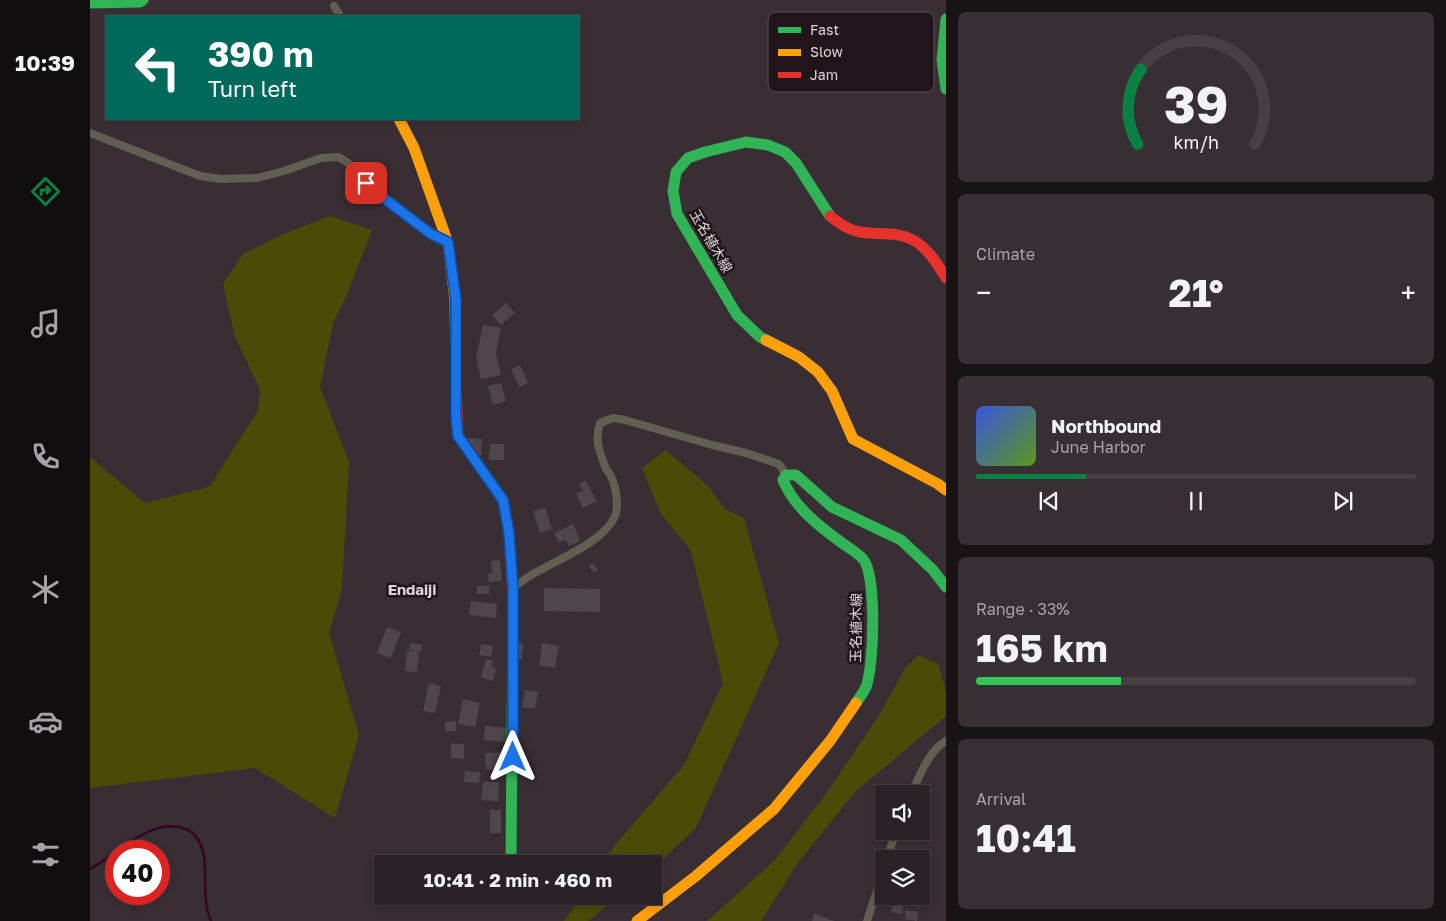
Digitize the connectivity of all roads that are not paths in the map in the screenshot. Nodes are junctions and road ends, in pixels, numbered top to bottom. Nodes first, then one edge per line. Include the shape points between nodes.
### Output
1 (144, 0) edge
2 (90, 3) edge
3 (334, 6) dead end
4 (339, 15) edge
5 (946, 19) edge
6 (946, 89) edge
7 (400, 120) edge
8 (90, 133) edge
9 (448, 242) junction
10 (946, 278) edge
11 (786, 476) junction
12 (946, 490) edge
13 (946, 587) edge
14 (513, 588) junction
15 (946, 741) edge
16 (916, 785) edge
17 (511, 855) edge
18 (875, 897) edge
19 (636, 921) edge
20 (867, 921) edge

1 - 2 main road
3 - 4 street
5 - 6 main road via 942,60
7 - 9 main road via 414,148
8 - 9 street via 200,176 221,179 257,178 321,158 339,157 376,192 431,234
9 - 14 main road via 456,299 458,436 503,500
10 - 12 main road, 玉名植木線 via 934,259 915,241 897,234 860,232 845,227 830,216 786,152 746,142 688,158 676,172 673,191 677,214 737,314 760,337 799,357 818,372 832,391 853,438
11 - 13 main road via 796,475 832,507 901,540
11 - 14 street via 779,464 746,453 625,420 613,418 600,423 597,444 616,489 615,517 605,531
11 - 19 main road, 玉名植木線 via 783,480 785,489 807,514 864,560 871,584 873,636 866,687 830,740 774,809 696,876
14 - 17 main road
15 - 16 street via 939,744
18 - 20 street

